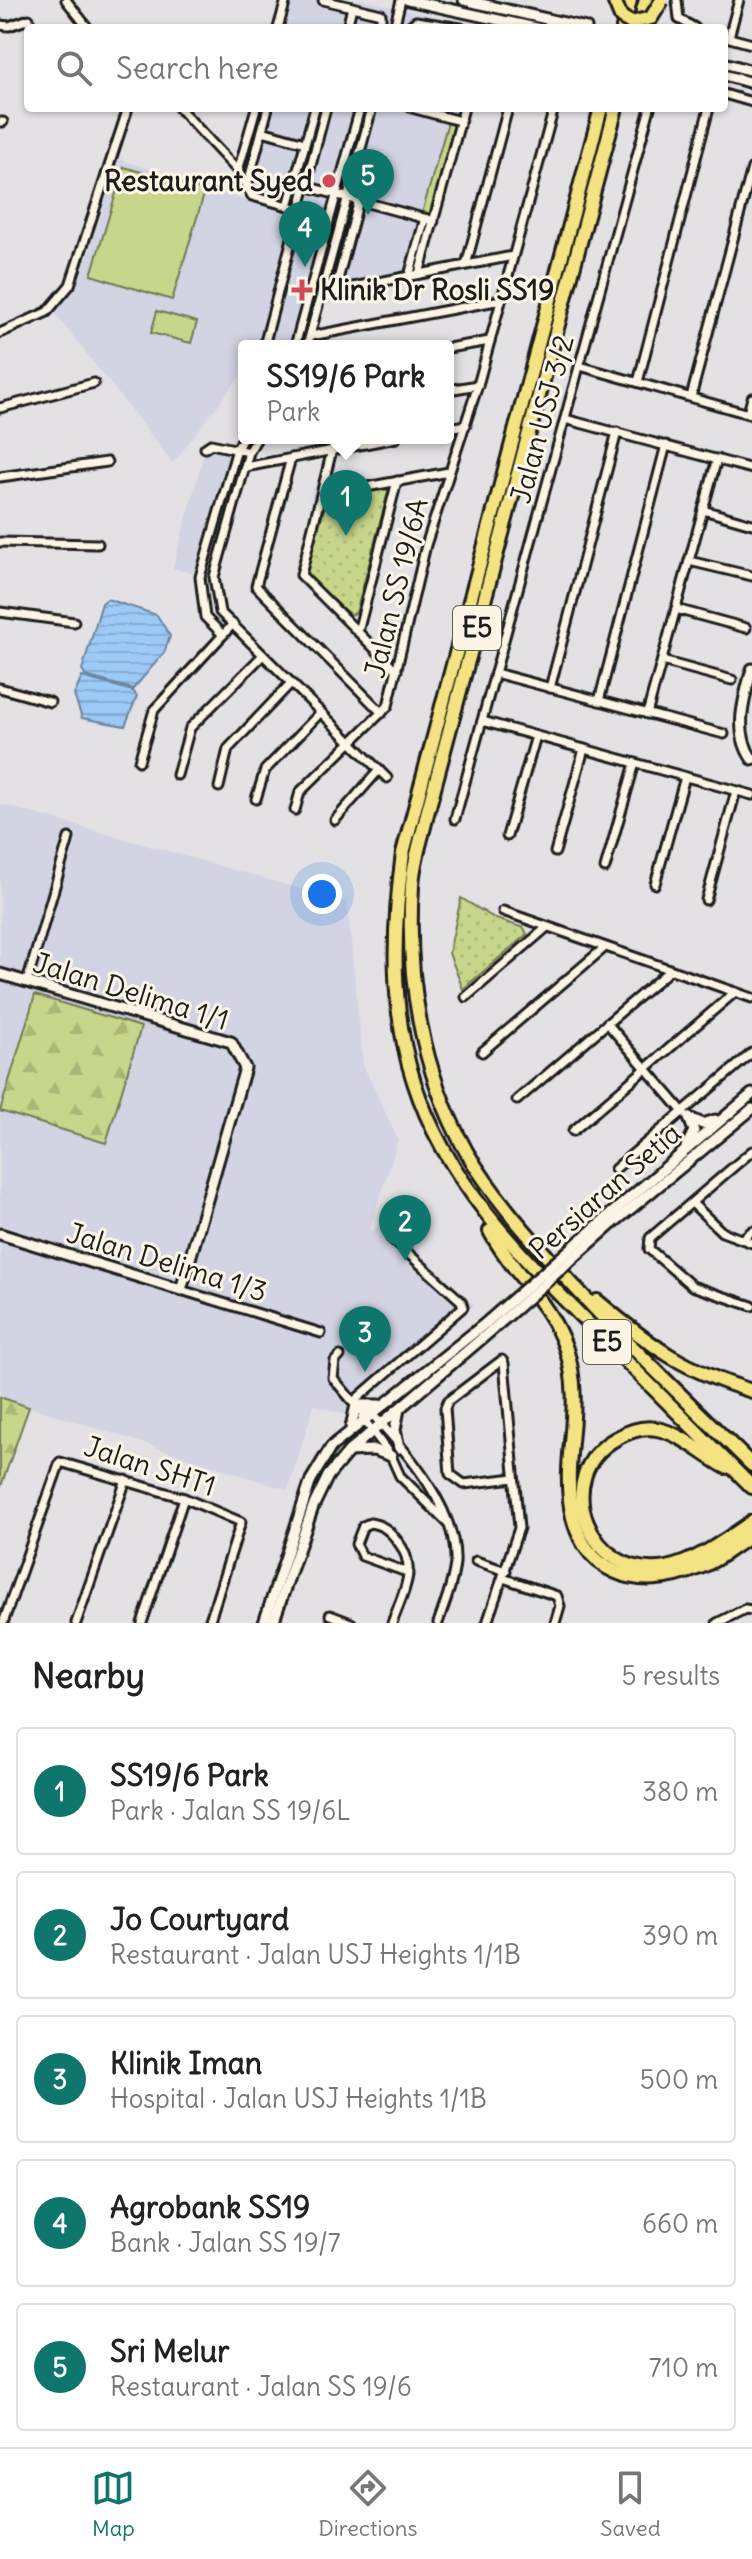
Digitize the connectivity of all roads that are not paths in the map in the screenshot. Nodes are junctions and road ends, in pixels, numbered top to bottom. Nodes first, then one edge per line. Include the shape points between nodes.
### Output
1 (286, 0) edge
2 (323, 0) edge
3 (401, 0) edge
4 (408, 0) edge
5 (464, 0) edge
6 (614, 0) edge
7 (630, 0) edge
8 (646, 0) edge
9 (662, 0) edge
10 (677, 0) edge
11 (739, 0) edge
12 (70, 2) edge
13 (352, 7) junction
14 (29, 19) dead end
15 (85, 24) edge
16 (279, 24) edge
17 (348, 24) edge
18 (381, 24) edge
19 (395, 24) edge
20 (412, 24) edge
21 (435, 24) edge
22 (518, 24) edge
23 (569, 24) edge
24 (624, 24) edge
25 (639, 24) edge
26 (688, 24) edge
27 (0, 25) edge
28 (728, 31) edge
29 (728, 38) edge
30 (752, 44) edge
31 (728, 64) edge
32 (752, 71) edge
33 (728, 76) edge
34 (752, 83) edge
35 (728, 95) edge
36 (752, 102) edge
37 (127, 112) edge
38 (183, 112) edge
39 (255, 112) edge
40 (267, 112) edge
41 (313, 112) edge
42 (325, 112) edge
43 (359, 112) edge
44 (371, 112) edge
45 (427, 112) edge
46 (450, 112) edge
47 (463, 112) edge
48 (507, 112) edge
49 (553, 112) edge
50 (600, 112) edge
51 (615, 112) edge
52 (649, 112) edge
53 (708, 112) edge
54 (449, 118) junction
55 (460, 121) junction
56 (262, 131) junction
57 (305, 143) junction
58 (752, 168) edge
59 (238, 171) junction
60 (305, 186) junction
61 (247, 187) junction
62 (336, 194) junction
63 (348, 197) junction
64 (359, 200) junction
65 (288, 206) junction
66 (299, 209) junction
67 (429, 219) junction
68 (513, 256) junction
69 (466, 265) junction
70 (419, 274) junction
71 (409, 276) junction
72 (335, 291) junction
73 (322, 293) junction
74 (501, 300) junction
75 (0, 333) edge
76 (311, 336) junction
77 (266, 340) edge
78 (297, 340) edge
79 (309, 340) edge
80 (490, 341) junction
81 (454, 347) edge
82 (580, 366) junction
83 (638, 382) junction
84 (94, 383) dead end
85 (478, 385) junction
86 (454, 389) edge
87 (691, 397) junction
88 (752, 398) edge
89 (0, 408) edge
90 (750, 414) edge
91 (565, 419) junction
92 (466, 425) junction
93 (454, 427) edge
94 (617, 432) junction
95 (240, 444) edge
96 (254, 444) edge
97 (364, 444) edge
98 (666, 445) junction
99 (205, 448) dead end
100 (237, 449) junction
101 (332, 450) junction
102 (249, 452) junction
103 (291, 458) junction
104 (717, 459) junction
105 (107, 462) dead end
106 (245, 467) junction
107 (752, 469) edge
108 (449, 472) junction
109 (0, 477) edge
110 (397, 481) junction
111 (322, 495) junction
112 (703, 510) junction
113 (752, 524) edge
114 (0, 542) edge
115 (98, 544) dead end
116 (689, 561) junction
117 (752, 576) edge
118 (676, 609) junction
119 (0, 612) edge
120 (74, 622) dead end
121 (233, 624) junction
122 (746, 628) dead end
123 (358, 632) junction
124 (223, 635) junction
125 (263, 655) junction
126 (662, 661) junction
127 (752, 669) edge
128 (397, 671) junction
129 (495, 673) junction
130 (732, 680) dead end
131 (291, 683) junction
132 (0, 688) edge
133 (550, 688) junction
134 (599, 701) junction
135 (50, 702) dead end
136 (321, 712) junction
137 (382, 713) junction
138 (647, 714) junction
139 (482, 721) junction
140 (724, 734) dead end
141 (536, 736) junction
142 (351, 742) junction
143 (584, 749) junction
144 (752, 759) edge
145 (139, 761) dead end
146 (635, 763) junction
147 (379, 770) junction
148 (177, 775) dead end
149 (685, 777) junction
150 (387, 778) dead end
151 (219, 787) dead end
152 (736, 791) junction
153 (752, 795) edge
154 (256, 799) dead end
155 (295, 810) dead end
156 (455, 819) dead end
157 (335, 820) dead end
158 (507, 836) dead end
159 (69, 838) dead end
160 (555, 852) dead end
161 (605, 868) dead end
162 (655, 884) dead end
163 (706, 900) dead end
164 (503, 911) dead end
165 (546, 928) junction
166 (604, 948) junction
167 (670, 970) junction
168 (0, 974) edge
169 (27, 982) junction
170 (735, 992) junction
171 (466, 997) dead end
172 (752, 998) edge
173 (607, 1023) junction
174 (482, 1052) dead end
175 (752, 1053) edge
176 (646, 1068) junction
177 (752, 1094) edge
178 (517, 1100) dead end
179 (752, 1109) edge
180 (728, 1114) junction
181 (686, 1115) junction
182 (573, 1131) dead end
183 (703, 1134) junction
184 (711, 1142) junction
185 (684, 1150) junction
186 (752, 1151) edge
187 (615, 1169) dead end
188 (692, 1203) junction
189 (478, 1206) junction
190 (609, 1221) junction
191 (752, 1231) edge
192 (0, 1234) edge
193 (391, 1238) dead end
194 (742, 1239) junction
195 (752, 1243) edge
196 (563, 1275) junction
197 (181, 1290) junction
198 (752, 1306) edge
199 (490, 1326) junction
200 (321, 1333) dead end
201 (340, 1356) dead end
202 (752, 1391) edge
203 (386, 1403) junction
204 (399, 1409) junction
205 (361, 1410) junction
206 (381, 1424) junction
207 (372, 1431) junction
208 (348, 1432) junction
209 (399, 1448) junction
210 (349, 1451) junction
211 (391, 1456) junction
212 (752, 1465) edge
213 (739, 1474) junction
214 (514, 1478) junction
215 (126, 1480) junction
216 (752, 1487) edge
217 (184, 1498) junction
218 (752, 1522) edge
219 (448, 1523) junction
220 (744, 1536) edge
221 (476, 1561) dead end
222 (409, 1573) junction
223 (504, 1575) junction
224 (752, 1610) edge
225 (330, 1615) dead end
226 (3, 1623) edge
227 (76, 1623) edge
228 (142, 1623) edge
229 (209, 1623) edge
230 (264, 1623) edge
231 (273, 1623) edge
232 (351, 1623) edge
233 (392, 1623) edge
234 (438, 1623) edge
235 (487, 1623) edge
236 (555, 1623) edge
237 (717, 1623) edge

1 - 16 street
2 - 13 street
3 - 19 street
4 - 22 main road
5 - 23 main road
6 - 9 highway, bridge via 621,17 631,23 651,18
7 - 24 highway
8 - 25 highway
10 - 26 street via 679,19
11 - 28 street
12 - 15 street
13 - 17 street
13 - 18 street via 381,14
14 - 27 street
20 - 21 street
29 - 30 street
31 - 32 main road
33 - 34 main road
35 - 36 street
37 - 75 street via 70,285 47,312
38 - 59 street
39 - 59 street
40 - 56 street
41 - 57 street
42 - 60 street
43 - 62 street
44 - 63 street
45 - 54 street
46 - 54 street
47 - 55 street
48 - 69 street
49 - 68 street, Jalan SS 19/6A
50 - 189 highway, E5 via 416,800 396,908 400,1008 413,1080 435,1137
51 - 196 highway, E5 via 412,883 410,958 420,1030 436,1085 465,1149 497,1200
52 - 82 street, Jalan USJ 3/2
53 - 83 street
54 - 55 street
55 - 67 street
56 - 57 street
56 - 61 street
57 - 65 street
58 - 87 street
59 - 61 street
60 - 62 street
60 - 66 street
61 - 65 street via 252,196
62 - 63 street
62 - 78 street
63 - 64 street
63 - 73 street
64 - 67 street
64 - 72 street
65 - 66 street
66 - 77 street
67 - 70 street
67 - 71 street
68 - 69 street
68 - 74 street, Jalan SS 19/6A
69 - 70 street
70 - 71 street
71 - 72 street
72 - 73 street
73 - 76 street
74 - 76 street
74 - 80 street, Jalan SS 19/6A
76 - 79 street
80 - 81 street
80 - 85 street, Jalan SS 19/6A
82 - 83 street
82 - 91 street, Jalan USJ 3/2
83 - 87 street
84 - 89 street
85 - 86 street
85 - 92 street, Jalan SS 19/6A
87 - 90 street
88 - 90 street
91 - 94 street
91 - 129 street, Jalan USJ 3/2
92 - 93 street
92 - 108 street, Jalan SS 19/6A
94 - 98 street
94 - 133 street
95 - 100 street
96 - 102 street
97 - 101 street
98 - 104 street
98 - 134 street
99 - 100 street via 211,444
100 - 102 street
100 - 124 street via 200,577 205,617
101 - 103 street
101 - 111 street
102 - 106 street
103 - 106 street
103 - 137 street via 256,586
104 - 107 street
104 - 112 street
105 - 109 street
106 - 121 street via 214,577 220,612
108 - 110 street
108 - 128 street, Jalan SS 19/6A
110 - 111 street
110 - 123 street
111 - 123 street via 301,575
112 - 113 street
112 - 116 street
114 - 115 street
116 - 117 street
116 - 118 street
118 - 122 street
118 - 126 street
119 - 120 street
121 - 124 street
121 - 125 street
123 - 128 street
124 - 145 street via 154,710
125 - 131 street
125 - 148 street via 190,728
126 - 130 street
126 - 138 street
127 - 144 main road via 741,728
128 - 137 street, Jalan SS 19/6A
129 - 133 street
129 - 139 street, Jalan USJ 3/2
131 - 136 street
131 - 151 street via 228,749
132 - 135 street
133 - 134 street
134 - 138 street
136 - 142 street
136 - 154 street via 265,770
137 - 142 street, Jalan SS 19/6A
138 - 140 street
139 - 141 street
139 - 156 street, Jalan USJ 3/2
141 - 143 street
141 - 158 street
142 - 147 street
142 - 155 street, Jalan SS 19/6A via 300,792
143 - 146 street
143 - 160 street
146 - 149 street
146 - 161 street
147 - 150 street
147 - 157 street
149 - 152 street
149 - 162 street
152 - 153 street
152 - 163 street
159 - 169 street
164 - 165 street
165 - 166 street
165 - 171 street
166 - 167 street
166 - 174 street
167 - 170 street
167 - 173 street
168 - 169 main road, Jalan Delima 1/1
169 - 197 main road, Jalan Delima 1/1 via 231,1042 245,1068
170 - 172 street
170 - 176 street
173 - 176 street
173 - 178 street
175 - 181 street
176 - 181 street
176 - 182 street
177 - 180 main road, Persiaran Setia
179 - 184 main road, Persiaran Setia
180 - 181 main road via 703,1124
180 - 183 main road, Persiaran Setia
181 - 183 street
181 - 185 main road via 694,1131
181 - 187 street
183 - 184 street
183 - 185 main road, Persiaran Setia
184 - 190 main road, Persiaran Setia
185 - 190 main road, Persiaran Setia
186 - 188 street
188 - 194 street via 722,1232
188 - 198 street via 650,1238 649,1249 692,1286
189 - 213 highway, E5
189 - 220 highway via 493,1237 552,1317 565,1348 575,1414 570,1499 578,1536 594,1558 627,1578 655,1579 705,1566
190 - 199 main road, Persiaran Setia, bridge
191 - 194 street
192 - 197 main road, Jalan Delima 1/3
193 - 205 street via 463,1307
194 - 195 street
196 - 202 highway via 684,1367
196 - 212 highway, E5
197 - 200 street, Jalan Delima 1/3
199 - 203 main road
199 - 204 main road
201 - 205 street via 333,1378
203 - 205 main road
203 - 205 main road
204 - 206 main road
204 - 209 main road
205 - 206 street
205 - 207 street
205 - 208 main road
205 - 208 main road
206 - 207 main road
206 - 209 street
207 - 210 main road
207 - 211 street
208 - 230 main road via 331,1447 311,1480
209 - 219 street via 415,1464
210 - 211 main road
210 - 231 main road via 328,1476 313,1507
211 - 219 street via 400,1476
213 - 216 highway, E5
213 - 220 highway via 678,1436 655,1428 632,1429 606,1443 592,1459 582,1481 580,1507 590,1534 608,1555 629,1566 648,1569 686,1562
214 - 214 street via 464,1484 450,1474 444,1416 448,1401 498,1360 504,1363
214 - 223 street via 519,1528
215 - 217 street, Jalan SHT1
215 - 226 street, Jalan SHT1 via 60,1462
215 - 227 street
217 - 228 street
217 - 229 street, Jalan SHT1 via 241,1522
218 - 220 highway
219 - 234 street via 455,1562
221 - 223 street
222 - 222 street via 407,1552 388,1529 363,1526 356,1544 362,1556
222 - 233 street
223 - 235 street
223 - 236 street via 557,1596
224 - 237 street
225 - 232 street

